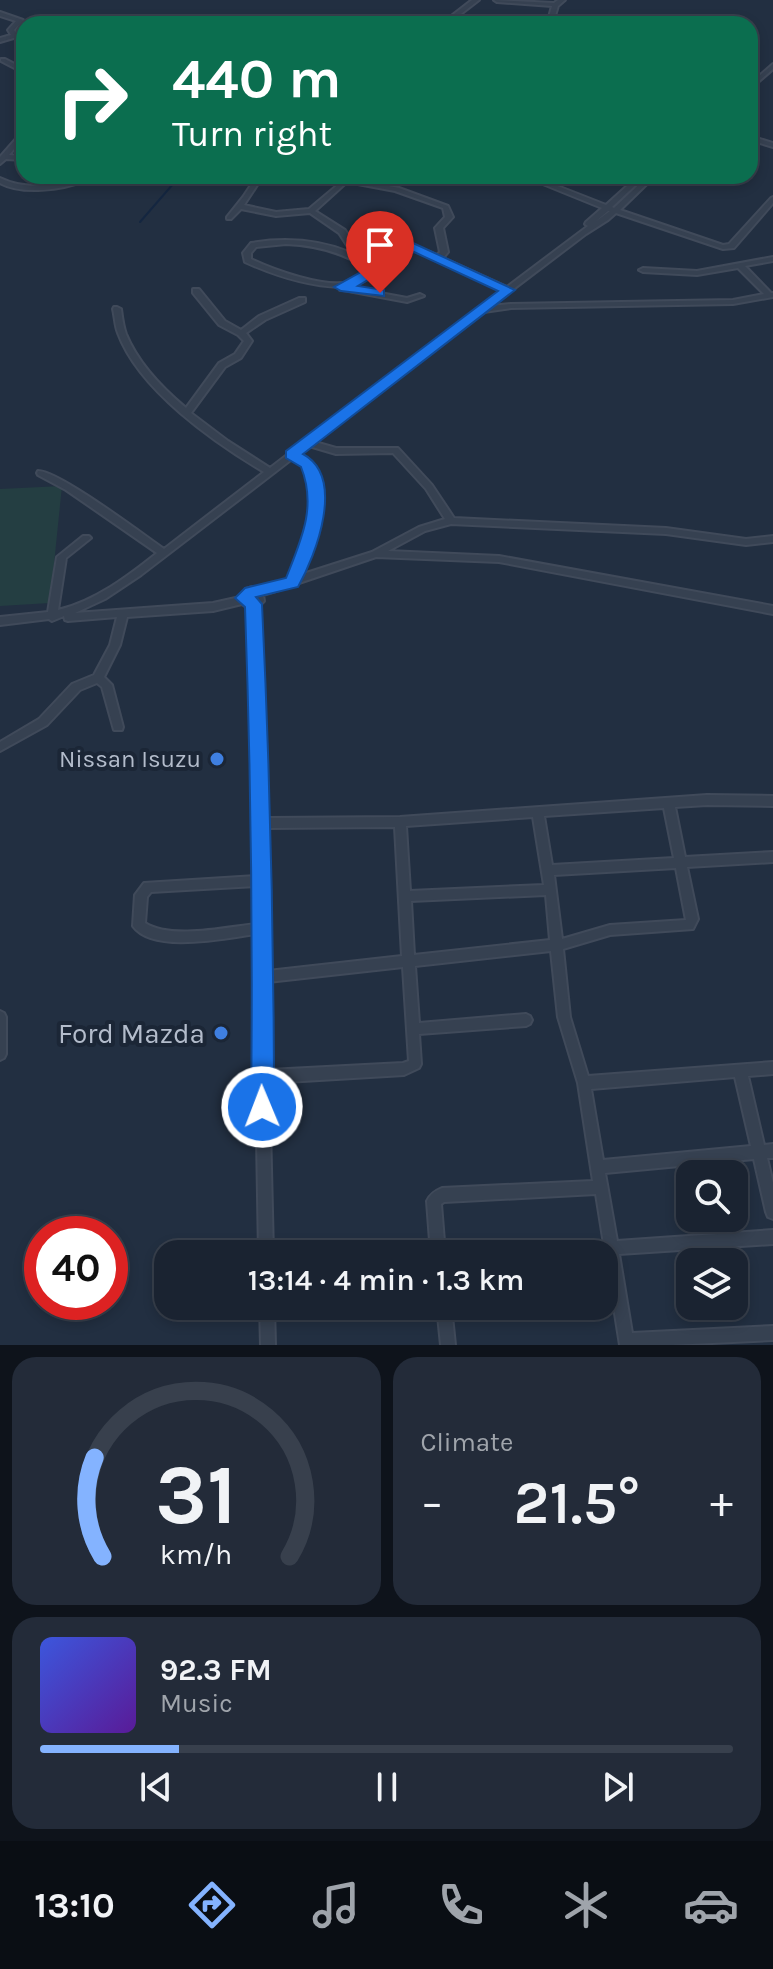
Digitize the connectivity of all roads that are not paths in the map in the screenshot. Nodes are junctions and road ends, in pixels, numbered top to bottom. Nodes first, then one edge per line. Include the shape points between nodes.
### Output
1 (476, 0) edge
2 (497, 0) edge
3 (562, 0) edge
4 (555, 5) junction
5 (455, 16) edge
6 (552, 16) edge
7 (16, 24) edge
8 (0, 40) edge
9 (3, 60) dead end
10 (773, 66) edge
11 (16, 67) edge
12 (758, 80) edge
13 (16, 141) edge
14 (1, 145) edge
15 (11, 146) junction
16 (1, 160) edge
17 (0, 180) edge
18 (54, 184) edge
19 (253, 184) edge
20 (340, 184) edge
21 (380, 184) edge
22 (546, 184) edge
23 (625, 184) edge
24 (635, 184) edge
25 (639, 184) edge
26 (630, 190) junction
27 (773, 199) edge
28 (241, 207) junction
29 (769, 209) edge
30 (611, 210) junction
31 (311, 211) junction
32 (229, 218) dead end
33 (357, 257) junction
34 (438, 258) junction
35 (773, 259) edge
36 (739, 264) junction
37 (375, 269) junction
38 (643, 270) dead end
39 (341, 287) junction
40 (508, 290) junction
41 (196, 291) dead end
42 (771, 295) edge
43 (420, 296) dead end
44 (302, 300) dead end
45 (117, 309) dead end
46 (481, 310) junction
47 (241, 333) junction
48 (186, 414) junction
49 (309, 443) junction
50 (292, 455) junction
51 (269, 471) junction
52 (41, 473) dead end
53 (451, 521) junction
54 (86, 538) dead end
55 (773, 539) edge
56 (162, 552) junction
57 (375, 554) junction
58 (292, 583) junction
59 (252, 599) junction
60 (773, 610) edge
61 (123, 614) junction
62 (55, 617) junction
63 (0, 621) edge
64 (98, 678) junction
65 (118, 727) dead end
66 (0, 747) edge
67 (773, 801) edge
68 (669, 804) junction
69 (538, 814) junction
70 (400, 822) junction
71 (263, 823) junction
72 (773, 857) edge
73 (679, 861) junction
74 (548, 870) junction
75 (259, 881) junction
76 (551, 890) junction
77 (407, 896) junction
78 (264, 928) junction
79 (558, 945) junction
80 (407, 959) junction
81 (261, 977) junction
82 (0, 1017) edge
83 (526, 1020) dead end
84 (413, 1029) junction
85 (0, 1054) edge
86 (773, 1068) edge
87 (740, 1070) junction
88 (261, 1077) junction
89 (584, 1083) junction
90 (766, 1151) edge
91 (599, 1167) junction
92 (599, 1187) junction
93 (773, 1212) edge
94 (773, 1237) edge
95 (266, 1240) edge
96 (437, 1240) edge
97 (610, 1240) edge
98 (618, 1248) edge
99 (618, 1306) edge
100 (267, 1320) edge
101 (445, 1320) edge
102 (773, 1333) edge
103 (627, 1342) edge
104 (268, 1345) edge
105 (448, 1345) edge

1 - 5 street
2 - 4 street
3 - 4 street
4 - 6 street
7 - 8 street via 11,30 15,36
9 - 11 street
10 - 12 street
13 - 15 street
14 - 15 street
15 - 16 street
17 - 18 street via 26,187
19 - 28 street
20 - 31 street
21 - 34 street via 446,207 449,217 439,228 444,252
22 - 30 street
23 - 26 street
24 - 26 street
25 - 26 street
26 - 30 street
27 - 29 street
28 - 31 street via 276,214
28 - 32 street
29 - 30 street via 726,247
30 - 40 street
31 - 33 street via 342,232
33 - 37 street
33 - 39 street via 285,241 254,245 247,253 248,260 272,273
34 - 37 street via 413,247
34 - 40 street
35 - 36 street
36 - 38 street via 697,273
36 - 42 street
37 - 39 street
39 - 43 street via 407,300
40 - 46 street
41 - 47 street via 222,323
42 - 46 street via 733,302
44 - 47 street
45 - 48 street via 118,325 134,355
46 - 49 street
47 - 48 street via 248,344 222,365
48 - 51 street via 232,451
49 - 50 street
49 - 53 street via 336,451 395,450
50 - 51 street
50 - 58 street via 311,468 318,502 312,534
51 - 56 street
52 - 56 street
53 - 55 street via 666,531 746,542
53 - 57 street via 422,529
54 - 62 street via 62,557
56 - 62 street via 97,601
57 - 58 street
57 - 60 street via 499,559
58 - 59 street
59 - 61 street
59 - 71 street
61 - 62 street
61 - 64 street
62 - 63 street
64 - 65 street via 107,685
64 - 66 street via 76,687 43,722
67 - 68 street
68 - 69 street
68 - 73 street
69 - 70 street
69 - 74 street
70 - 71 street
70 - 77 street
71 - 75 street
72 - 73 street
73 - 74 street
73 - 79 street via 689,925 594,932
74 - 76 street
75 - 78 street
75 - 78 street via 148,887 141,895 139,926 164,936
76 - 77 street
76 - 79 street
77 - 80 street
78 - 81 street
79 - 80 street
79 - 89 street via 564,1017
80 - 81 street
80 - 84 street
81 - 88 street
82 - 85 street
83 - 84 street
84 - 88 street via 416,1062 411,1067
86 - 87 street
87 - 89 street
87 - 90 street
88 - 95 street
89 - 91 street
90 - 91 street
90 - 93 street
91 - 92 street
92 - 96 street via 442,1195 434,1201
92 - 97 street
94 - 98 street
99 - 103 street
100 - 104 street
101 - 105 street
102 - 103 street

